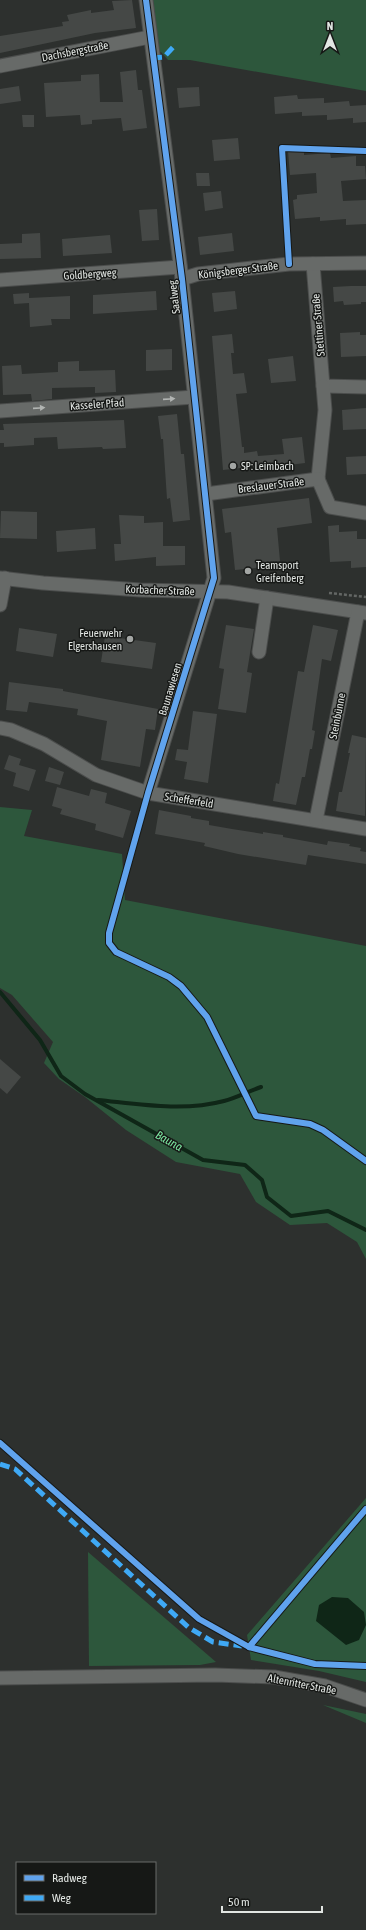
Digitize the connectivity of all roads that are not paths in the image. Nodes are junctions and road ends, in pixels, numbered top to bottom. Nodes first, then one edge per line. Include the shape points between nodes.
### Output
1 (146, 0) edge
2 (150, 37) junction
3 (0, 66) edge
4 (366, 263) edge
5 (313, 264) junction
6 (181, 273) junction
7 (0, 280) edge
8 (323, 386) junction
9 (366, 387) edge
10 (194, 397) junction
11 (0, 411) edge
12 (318, 479) junction
13 (206, 494) junction
14 (366, 513) edge
15 (2, 578) edge
16 (210, 591) junction
17 (267, 598) junction
18 (0, 605) edge
19 (362, 613) edge
20 (259, 652) dead end
21 (0, 728) edge
22 (148, 793) junction
23 (316, 820) junction
24 (366, 829) edge
25 (0, 1678) edge
26 (366, 1700) edge

1 - 2 street, Saalweg
2 - 3 street, Dachsbergstraße
2 - 6 street, Saalweg
4 - 5 street, Königsberger Straße
5 - 6 street, Königsberger Straße via 289,264 198,274
5 - 8 street, Stettiner Straße
6 - 7 street, Goldbergweg
6 - 10 street, Saalweg
8 - 9 street
8 - 12 street, Stettiner Straße via 326,410
11 -> 10 street, Kasseler Pfad
10 - 13 street, Saalweg
12 - 13 street, Breslauer Straße
12 - 14 street, Breslauer Straße via 330,507
13 - 16 street, Saalweg via 214,578
15 - 16 street, Korbacher Straße via 140,590
15 - 18 street
16 - 17 street, Korbacher Straße
16 - 22 street, Baunawiesen
17 - 19 street, Korbacher Straße
17 - 20 street
19 - 23 street, Steinbünne
21 - 22 street, Schefferfeld via 44,744 96,775
22 - 23 street, Schefferfeld
23 - 24 street, Schefferfeld
25 - 26 street, Altenritter Straße via 236,1675 274,1677 325,1686

